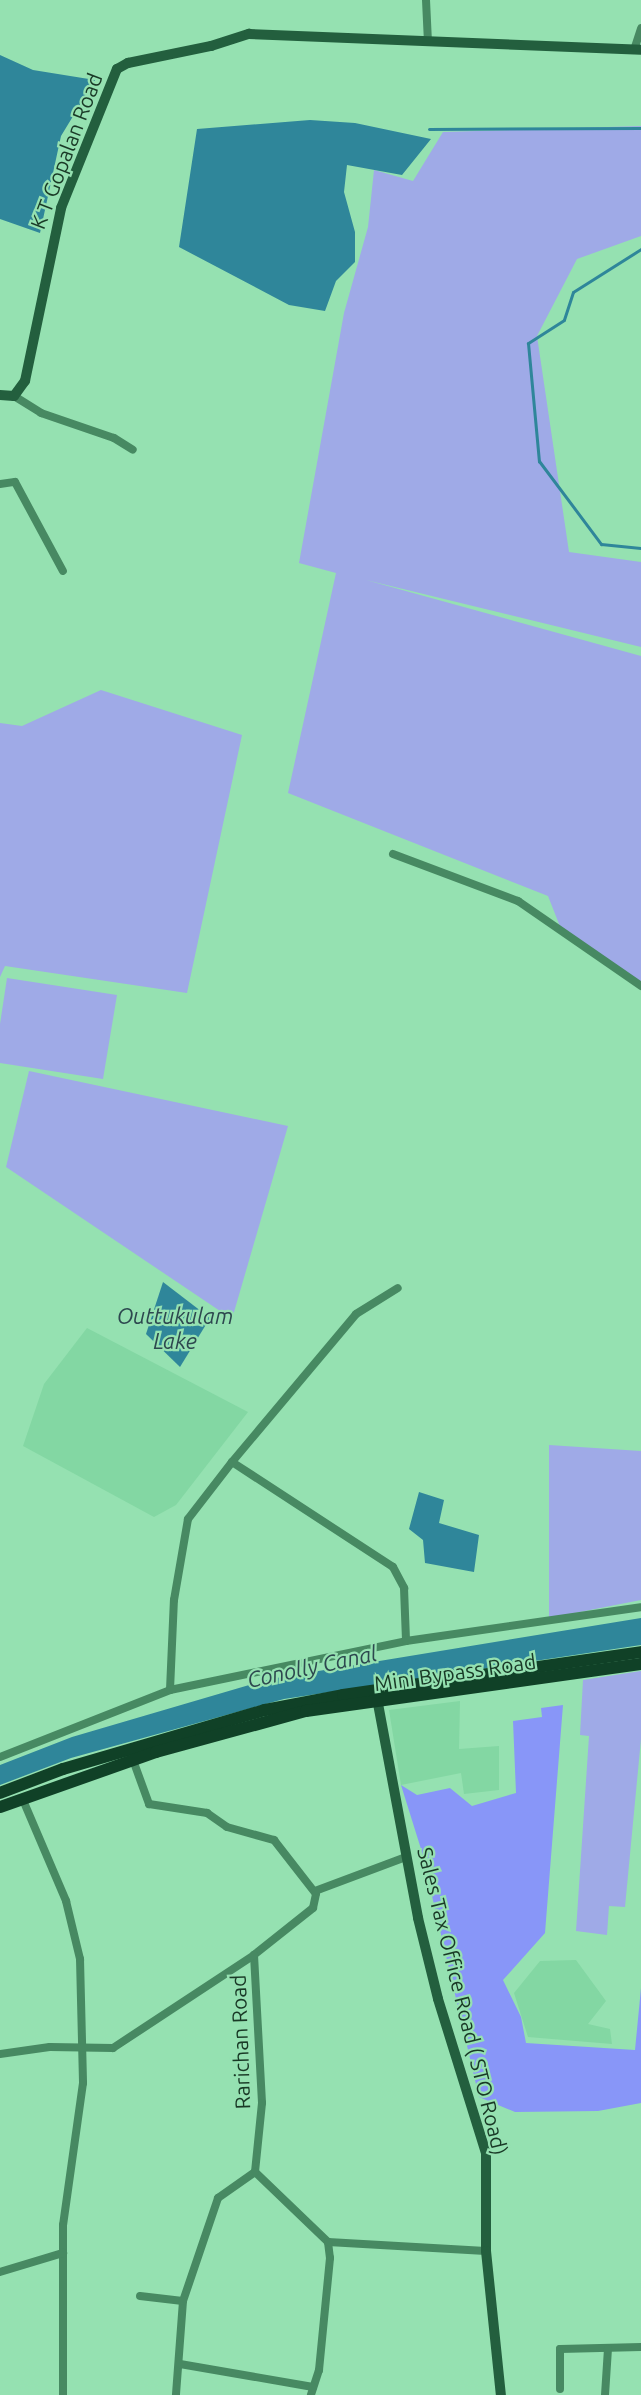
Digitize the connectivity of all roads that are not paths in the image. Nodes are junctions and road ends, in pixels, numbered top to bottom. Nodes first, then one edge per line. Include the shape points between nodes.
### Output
1 (426, 0) edge
2 (641, 28) edge
3 (428, 42) junction
4 (638, 50) edge
5 (0, 395) edge
6 (14, 396) junction
7 (133, 450) dead end
8 (0, 484) edge
9 (63, 571) dead end
10 (393, 854) dead end
11 (641, 986) edge
12 (398, 1288) dead end
13 (232, 1462) junction
14 (641, 1607) edge
15 (406, 1641) junction
16 (641, 1652) edge
17 (641, 1664) edge
18 (170, 1690) junction
19 (377, 1696) junction
20 (0, 1757) edge
21 (133, 1760) junction
22 (0, 1793) edge
23 (23, 1800) junction
24 (0, 1807) edge
25 (406, 1857) junction
26 (315, 1891) junction
27 (254, 1955) junction
28 (83, 2048) junction
29 (0, 2054) edge
30 (255, 2172) junction
31 (328, 2241) junction
32 (486, 2251) junction
33 (63, 2253) junction
34 (0, 2272) edge
35 (140, 2296) dead end
36 (183, 2301) junction
37 (641, 2347) edge
38 (608, 2349) junction
39 (180, 2364) junction
40 (560, 2389) dead end
41 (312, 2391) edge
42 (63, 2395) edge
43 (176, 2395) edge
44 (501, 2395) edge
45 (605, 2395) edge

1 - 3 street
2 - 4 street
3 - 4 street, K T Gopalan Road
3 - 6 street, K T Gopalan Road via 249,34 117,69 61,208 25,381
5 - 6 street
6 - 7 street via 41,413 114,438
8 - 9 street via 15,482
10 - 11 street via 518,901
12 - 13 street via 356,1314
13 - 15 street via 393,1567 404,1588
13 - 18 street via 188,1519 174,1600
14 - 15 street
15 - 18 street
16 - 19 main road, Mini Bypass Road
17 - 19 main road, Mini Bypass Road
18 - 20 street
19 - 21 main road, Mini Bypass Road via 231,1728
19 - 22 main road, Mini Bypass Road via 265,1710 63,1769
19 - 25 street, Sales Tax Office Road ( STO Road)
21 - 23 main road, Mini Bypass Road
21 - 26 street via 149,1804 207,1813 227,1827 274,1840
23 - 24 main road, Mini Bypass Road
23 - 28 street via 66,1901 80,1959
25 - 26 street
25 - 32 street, Sales Tax Office Road ( STO Road) via 438,1999 486,2153
26 - 27 street, Rarichan Road via 313,1908
27 - 28 street via 113,2048
27 - 30 street, Rarichan Road via 262,2103
28 - 29 street
28 - 33 street via 83,2083 63,2225
30 - 31 street
30 - 36 street via 218,2198
31 - 32 street
31 - 41 street via 330,2258 319,2370
32 - 44 street, Sales Tax Office Road ( STO Road)
33 - 34 street
33 - 42 street
35 - 36 street
36 - 39 street
37 - 38 street
38 - 40 street via 560,2349
38 - 45 street
39 - 41 street
39 - 43 street

